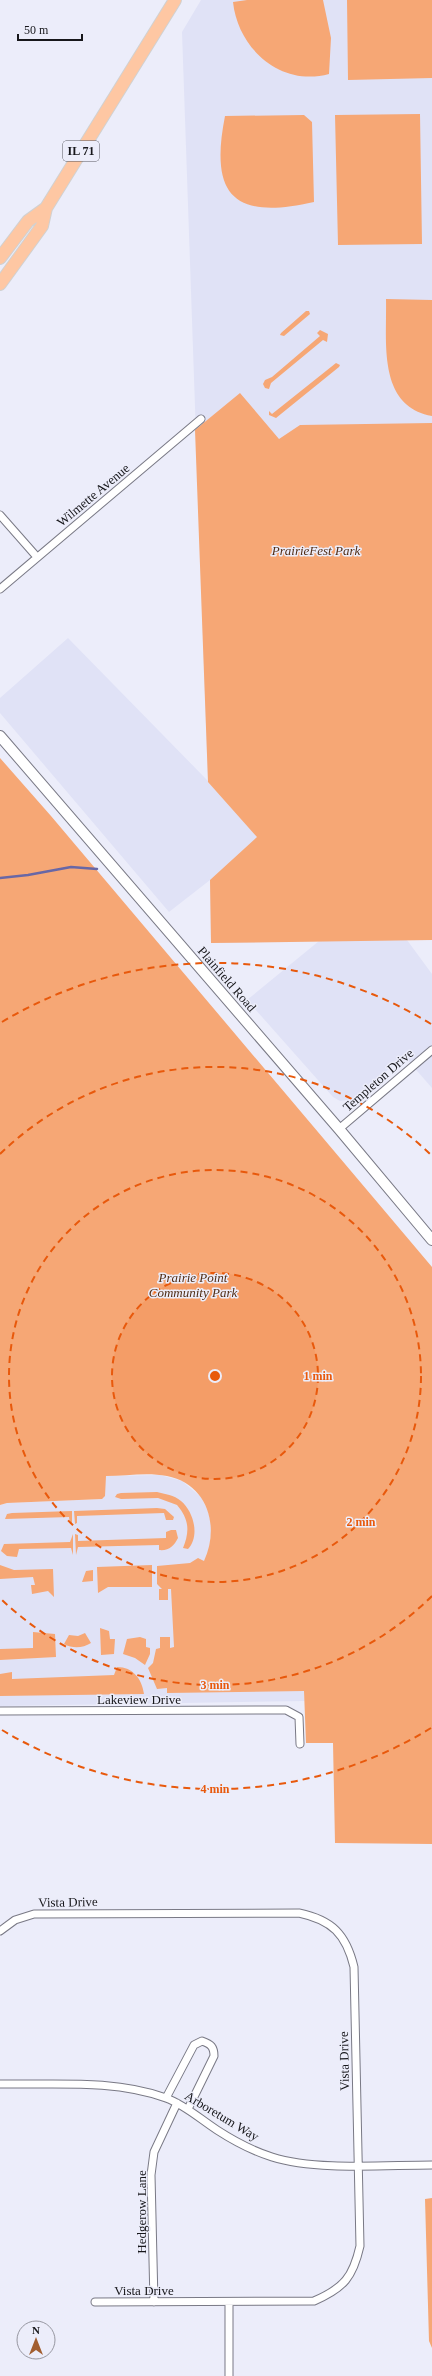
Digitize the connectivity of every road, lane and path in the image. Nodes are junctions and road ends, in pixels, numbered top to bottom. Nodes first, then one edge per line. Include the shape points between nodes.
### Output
1 (175, 0) edge
2 (46, 208) junction
3 (0, 258) edge
4 (0, 284) edge
5 (201, 419) dead end
6 (0, 515) edge
7 (37, 557) junction
8 (0, 589) edge
9 (0, 736) edge
10 (432, 1050) edge
11 (339, 1129) junction
12 (432, 1240) edge
13 (0, 1711) edge
14 (300, 1744) dead end
15 (0, 1931) edge
16 (0, 2084) edge
17 (166, 2098) junction
18 (177, 2103) junction
19 (188, 2109) junction
20 (357, 2165) junction
21 (432, 2165) edge
22 (95, 2302) dead end
23 (154, 2302) junction
24 (228, 2303) junction
25 (229, 2376) edge

1 - 2 main road, IL 71
2 - 3 main road, IL 71 via 28,221
2 - 4 main road, IL 71 via 42,226
5 - 7 street, Wilmette Avenue
6 - 7 street
7 - 8 street, Wilmette Avenue
9 - 11 main road, Plainfield Road
10 - 11 street, Templeton Drive
11 - 12 main road, Plainfield Road
13 - 14 street, Lakeview Drive via 286,1710 299,1717
15 - 20 street, Vista Drive via 15,1920 34,1914 298,1913 314,1916 328,1924 341,1934 350,1948 354,1967
16 - 17 street, Arboretum Way via 121,2087
17 - 18 street, Arboretum Way
17 - 19 street via 194,2045 202,2041 210,2043 214,2049 214,2056
18 - 19 street, Arboretum Way
18 - 23 street, Hedgerow Lane via 154,2152 151,2175
19 - 20 street, Arboretum Way via 236,2141 272,2157 304,2163
20 - 21 street, Arboretum Way
20 - 24 street, Vista Drive via 360,2246 356,2264 347,2280 334,2293 314,2301
22 - 23 street, Vista Drive
23 - 24 street, Vista Drive
24 - 25 street

